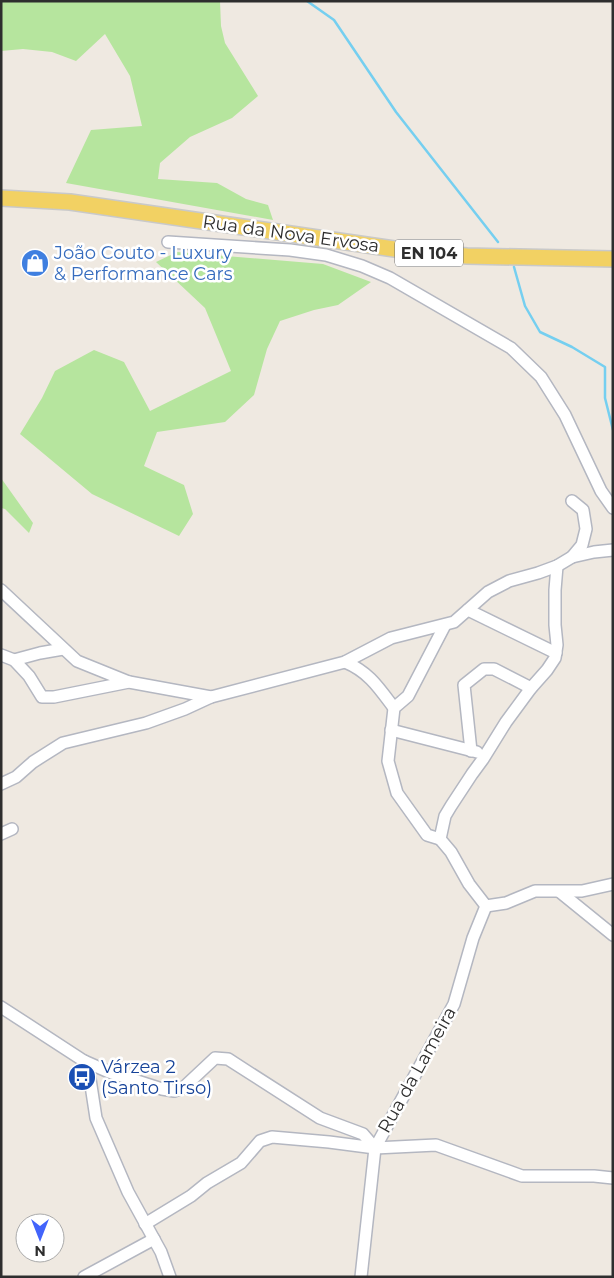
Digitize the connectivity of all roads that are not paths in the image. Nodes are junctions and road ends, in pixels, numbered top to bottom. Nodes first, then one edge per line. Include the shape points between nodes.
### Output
1 (1, 198) edge
2 (246, 228) junction
3 (168, 242) dead end
4 (254, 248) junction
5 (613, 259) edge
6 (572, 501) dead end
7 (613, 508) edge
8 (613, 550) edge
9 (572, 558) junction
10 (557, 566) junction
11 (1, 590) edge
12 (468, 610) junction
13 (445, 625) junction
14 (63, 649) junction
15 (556, 653) junction
16 (1, 655) edge
17 (14, 660) junction
18 (345, 662) junction
19 (129, 682) junction
20 (531, 688) junction
21 (211, 697) junction
22 (394, 708) junction
23 (391, 730) junction
24 (471, 750) junction
25 (486, 754) junction
26 (1, 784) edge
27 (440, 839) junction
28 (612, 883) edge
29 (560, 892) junction
30 (486, 906) junction
31 (613, 935) edge
32 (1, 1007) edge
33 (84, 1061) junction
34 (375, 1148) junction
35 (613, 1178) edge
36 (146, 1224) junction
37 (154, 1239) junction
38 (84, 1277) edge
39 (170, 1277) edge
40 (361, 1277) edge

1 - 2 main road, Rua da Nova Ervosa / EN 104 via 70,202
2 - 4 street
2 - 5 main road, Rua da Nova Ervosa / EN 104 via 416,252
3 - 4 street
4 - 7 street via 326,255 362,266 390,278 511,348 541,377 551,392 601,491
6 - 9 street via 582,510 586,529 582,545
8 - 9 street
9 - 10 street
10 - 12 street via 509,580 488,592
10 - 15 street
11 - 14 street
12 - 13 street
12 - 15 street
13 - 18 street via 391,638
13 - 22 street via 408,696
14 - 17 street
14 - 19 street via 78,661
15 - 20 street
16 - 17 street
17 - 19 street via 42,697
18 - 21 street
18 - 22 street via 358,667 374,682
19 - 21 street
20 - 24 street via 494,669 484,670 464,685
20 - 25 street
21 - 26 street via 146,723 63,743
22 - 23 street
23 - 24 street
23 - 27 street via 388,761 397,793 427,835
24 - 25 street
25 - 27 street via 444,816
27 - 30 street
28 - 29 street via 582,891
29 - 30 street via 535,891 506,903
29 - 31 street
30 - 34 street, Rua da Lameira via 454,1004
32 - 33 street
33 - 34 street via 109,1072 174,1091 183,1088 215,1058 228,1059 320,1118 363,1134
33 - 36 street via 96,1118 128,1192
34 - 35 street via 436,1145 522,1176
34 - 36 street via 282,1138 260,1141 241,1163
34 - 40 street
36 - 37 street
37 - 38 street
37 - 39 street

